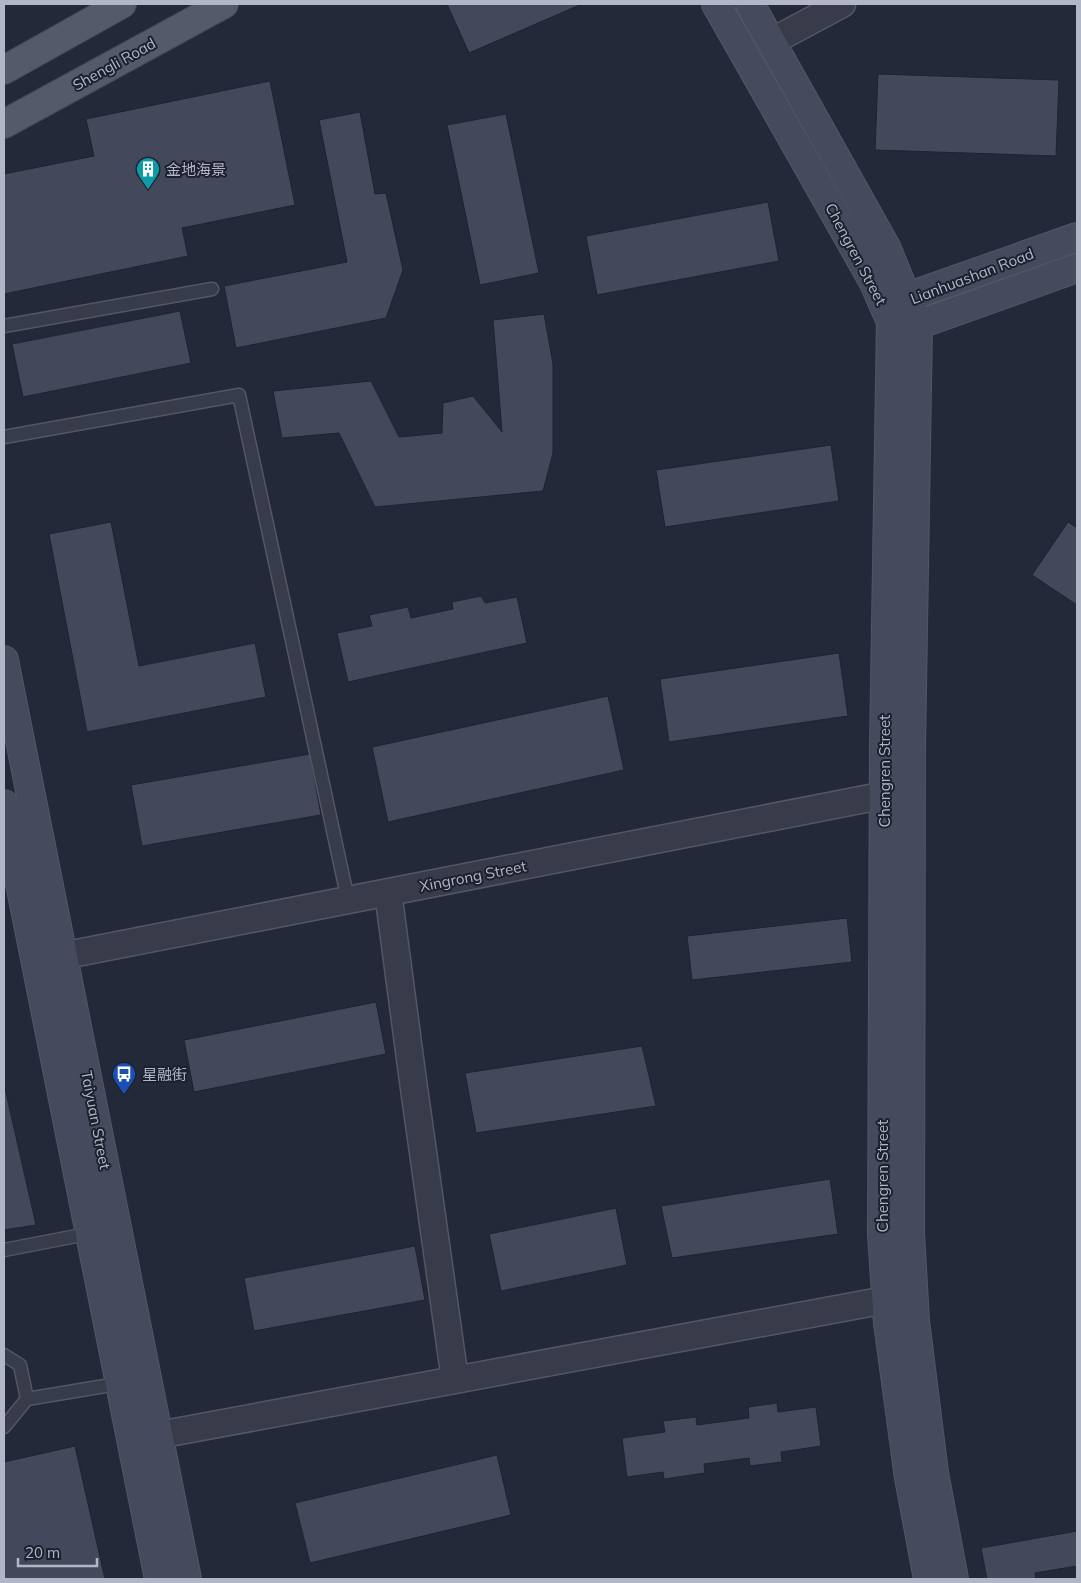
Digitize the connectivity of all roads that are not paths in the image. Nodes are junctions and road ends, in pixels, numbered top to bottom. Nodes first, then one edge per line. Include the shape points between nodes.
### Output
1 (122, 4) edge
2 (224, 4) edge
3 (716, 4) edge
4 (750, 4) edge
5 (842, 4) edge
6 (771, 42) junction
7 (4, 70) edge
8 (4, 124) edge
9 (1077, 238) edge
10 (1077, 268) edge
11 (212, 289) dead end
12 (907, 297) junction
13 (905, 323) junction
14 (4, 326) edge
15 (4, 437) edge
16 (4, 660) edge
17 (911, 790) junction
18 (884, 796) junction
19 (4, 804) edge
20 (388, 892) junction
21 (348, 900) junction
22 (63, 956) junction
23 (35, 961) junction
24 (117, 1228) junction
25 (90, 1234) junction
26 (4, 1250) edge
27 (913, 1295) junction
28 (886, 1300) junction
29 (4, 1354) edge
30 (148, 1380) junction
31 (455, 1380) junction
32 (120, 1384) junction
33 (27, 1399) junction
34 (4, 1427) edge
35 (159, 1435) junction
36 (131, 1440) junction
37 (159, 1579) edge
38 (187, 1579) edge
39 (928, 1579) edge
40 (954, 1579) edge

1 - 7 main road
2 - 8 main road, Shengli Road
3 - 13 street, Chengren Street via 873,281
4 - 6 street, Chengren Street
5 - 6 street
6 - 12 street, Chengren Street via 886,247
9 - 12 street, Lianhuashan Road
10 - 13 street, Lianhuashan Road
11 - 14 lane
12 - 13 street, Lianhuashan Road
13 - 17 street, Chengren Street
13 - 18 street, Chengren Street
15 - 21 lane via 240,396
16 - 22 street, Taiyuan Street
17 - 18 street, Xingrong Street
17 - 27 street, Chengren Street via 910,1233
18 - 20 street, Xingrong Street
18 - 28 street, Chengren Street via 882,1234
19 - 23 street, Taiyuan Street
20 - 21 street, Xingrong Street
20 - 31 street
21 - 22 street, Xingrong Street
22 - 23 street, Xingrong Street
22 - 24 street, Taiyuan Street
23 - 25 street, Taiyuan Street
24 - 25 lane
24 - 30 street, Taiyuan Street
25 - 26 lane
25 - 32 street, Taiyuan Street
27 - 28 street
27 - 40 street, Chengren Street via 934,1473
28 - 31 street
28 - 39 street, Chengren Street via 909,1478
29 - 33 lane via 20,1365
30 - 32 lane
30 - 35 street, Taiyuan Street
31 - 35 street
32 - 33 lane
32 - 36 street, Taiyuan Street
33 - 34 lane
35 - 36 street
35 - 38 street, Taiyuan Street
36 - 37 street, Taiyuan Street

